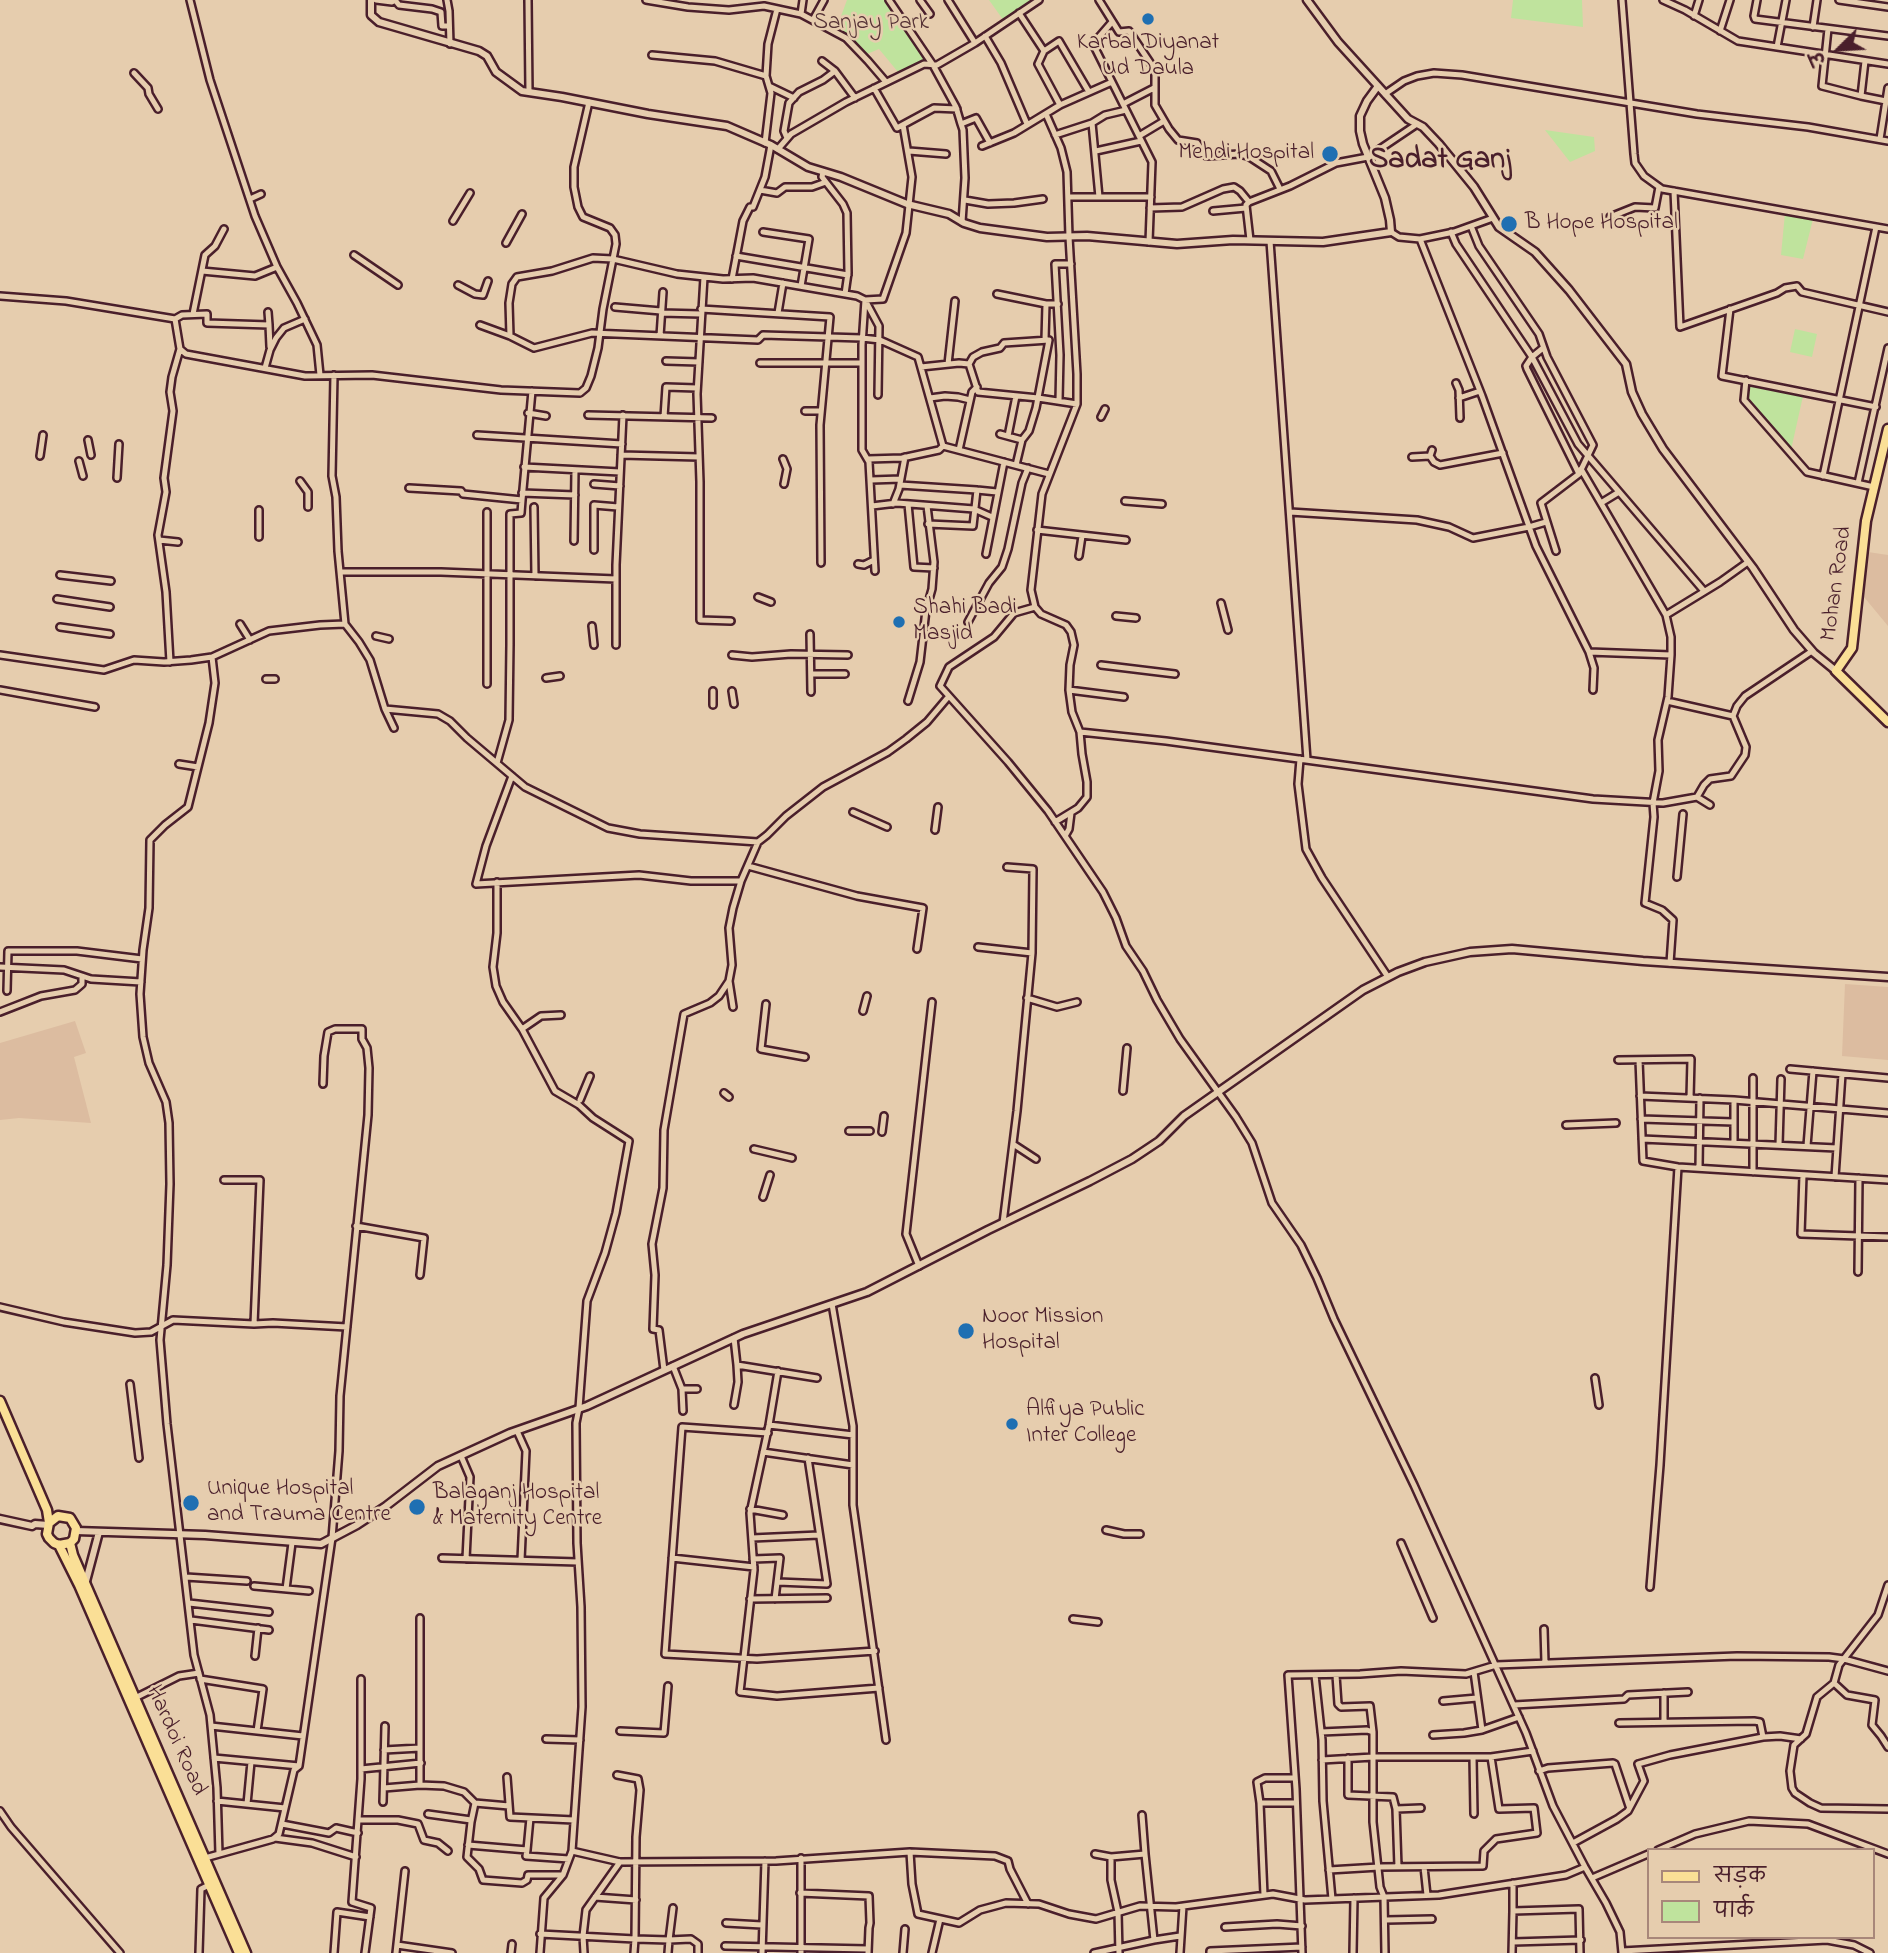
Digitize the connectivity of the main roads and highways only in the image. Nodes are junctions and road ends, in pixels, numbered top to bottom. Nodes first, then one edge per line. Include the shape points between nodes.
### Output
1 (1887, 437) edge
2 (1888, 722) edge
3 (0, 1392) edge
4 (0, 1401) edge
5 (58, 1516) junction
6 (48, 1527) junction
7 (70, 1543) junction
8 (59, 1545) junction
9 (83, 1586) junction
10 (202, 1859) junction
11 (239, 1953) edge
12 (246, 1953) edge

1 - 2 main road, Mohan Road via 1866,521 1852,648 1836,671
3 - 5 main road
4 - 6 main road via 47,1510
5 - 6 main road
5 - 7 main road via 74,1522 76,1531
6 - 8 main road
7 - 8 main road
7 - 9 main road, Hardoi Road
8 - 9 main road, Hardoi Road
9 - 10 main road, Hardoi Road
9 - 10 main road, Hardoi Road
10 - 11 main road, Hardoi Road
10 - 12 main road, Hardoi Road

